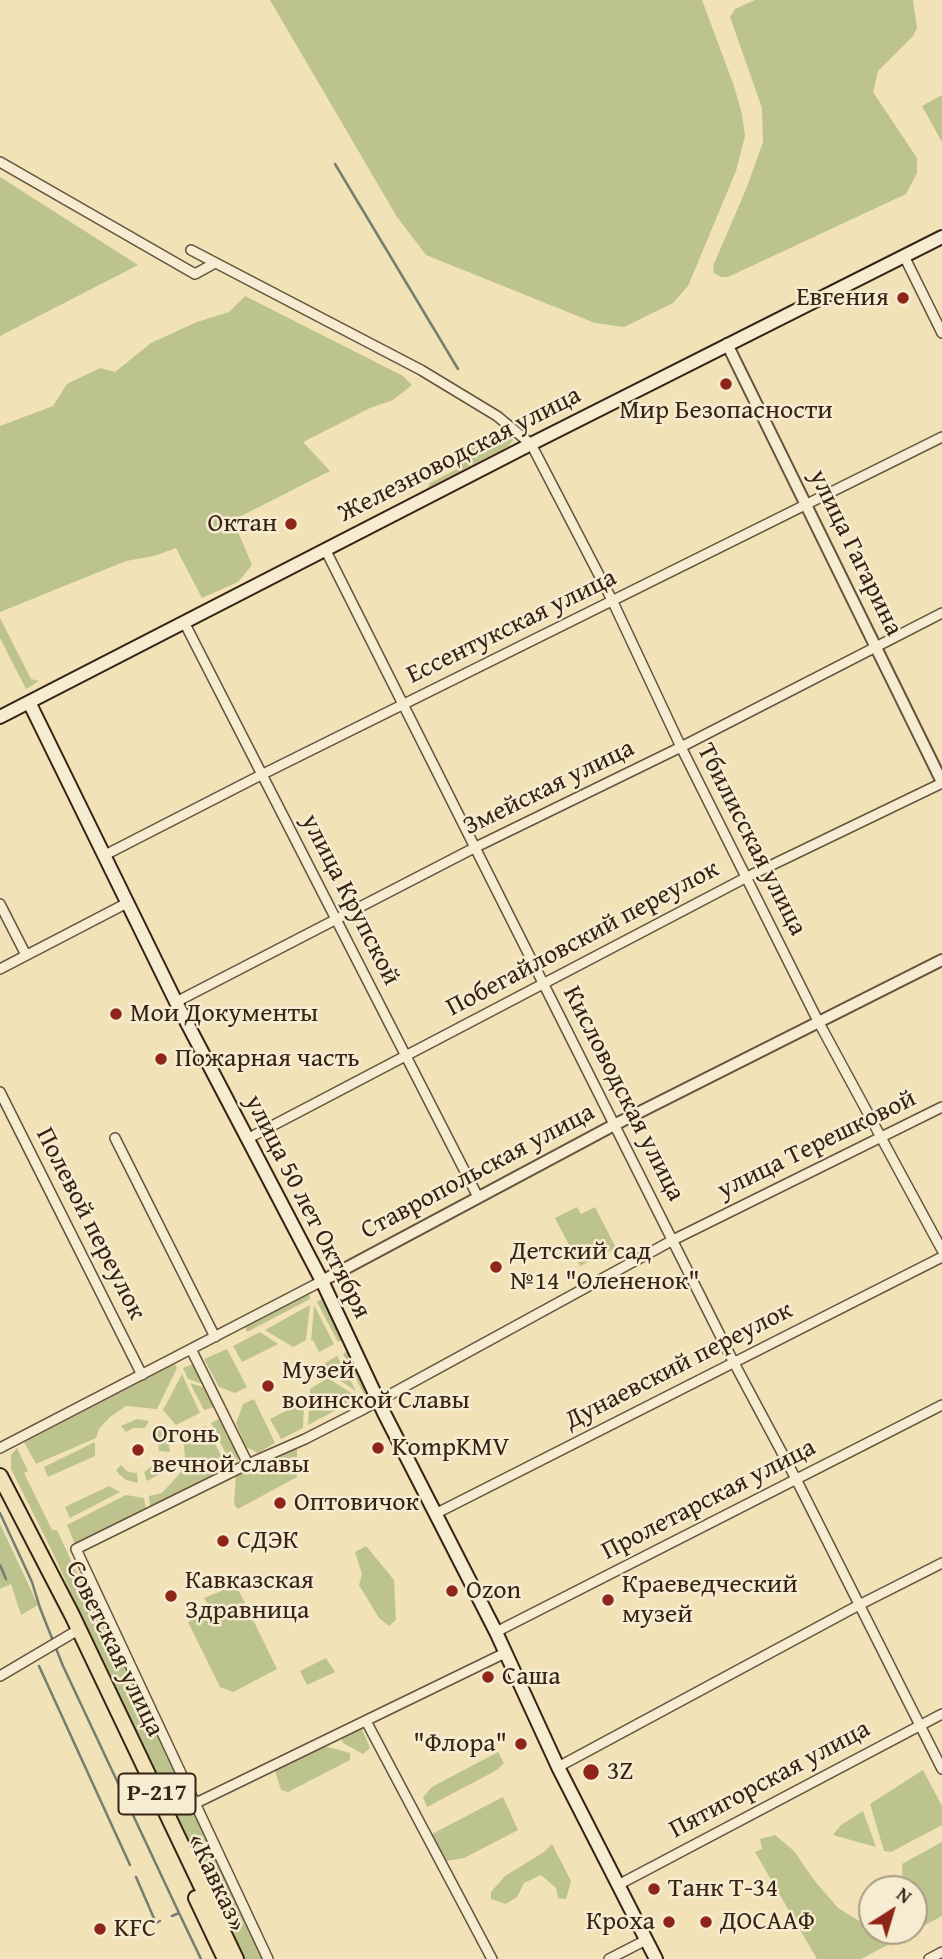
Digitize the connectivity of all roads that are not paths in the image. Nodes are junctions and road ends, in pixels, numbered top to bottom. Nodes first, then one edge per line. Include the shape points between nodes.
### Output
1 (0, 162) edge
2 (942, 237) edge
3 (191, 250) dead end
4 (904, 256) junction
5 (215, 263) junction
6 (942, 333) edge
7 (727, 344) junction
8 (942, 437) edge
9 (531, 444) junction
10 (806, 504) junction
11 (325, 549) junction
12 (612, 600) junction
13 (942, 613) edge
14 (184, 622) junction
15 (874, 646) junction
16 (29, 702) junction
17 (402, 705) junction
18 (0, 717) edge
19 (681, 747) junction
20 (263, 774) junction
21 (942, 783) edge
22 (475, 847) junction
23 (103, 856) junction
24 (747, 877) junction
25 (127, 903) junction
26 (0, 904) edge
27 (335, 919) junction
28 (26, 955) junction
29 (942, 960) edge
30 (0, 969) edge
31 (543, 983) junction
32 (176, 1002) junction
33 (818, 1021) junction
34 (405, 1056) junction
35 (0, 1092) edge
36 (942, 1107) edge
37 (614, 1125) junction
38 (881, 1136) junction
39 (115, 1138) dead end
40 (247, 1139) junction
41 (478, 1197) junction
42 (673, 1240) junction
43 (942, 1250) edge
44 (942, 1257) edge
45 (322, 1281) junction
46 (215, 1337) junction
47 (191, 1349) junction
48 (733, 1361) junction
49 (142, 1375) junction
50 (378, 1400) junction
51 (942, 1405) edge
52 (0, 1448) edge
53 (248, 1464) junction
54 (0, 1476) edge
55 (796, 1479) junction
56 (0, 1486) edge
57 (435, 1514) junction
58 (76, 1549) joint
59 (942, 1563) edge
60 (859, 1605) junction
61 (75, 1632) junction
62 (496, 1632) junction
63 (505, 1653) junction
64 (0, 1676) edge
65 (942, 1714) edge
66 (366, 1721) junction
67 (918, 1726) junction
68 (558, 1768) junction
69 (942, 1769) edge
70 (194, 1804) junction
71 (618, 1885) junction
72 (646, 1940) junction
73 (942, 1952) edge
74 (223, 1959) edge
75 (236, 1959) edge
76 (268, 1959) edge
77 (492, 1959) edge
78 (609, 1959) edge
79 (656, 1959) edge
80 (929, 1959) edge

1 - 5 street via 195,274
2 - 4 main road, Железноводская улица
3 - 5 street
4 - 6 street
4 - 7 main road, Железноводская улица
5 - 9 street via 421,370 496,416
7 - 9 main road, Железноводская улица
7 - 10 street, улица Гагарина
8 - 10 street, Ессентукская улица
9 - 11 main road, Железноводская улица
9 - 12 street, Тбилисская улица
10 - 12 street, Ессентукская улица
10 - 15 street, улица Гагарина
11 - 14 main road, Железноводская улица
11 - 17 street, Кисловодская улица
12 - 17 street, Ессентукская улица
12 - 19 street, Тбилисская улица
13 - 15 street, Змейская улица
14 - 16 main road, Железноводская улица
14 - 20 street, улица Крупской
15 - 19 street, Змейская улица
15 - 21 street, улица Гагарина
16 - 18 main road, Железноводская улица
16 - 23 main road, улица 50 лет Октября
17 - 20 street, Ессентукская улица
17 - 22 street, Кисловодская улица
19 - 22 street, Змейская улица
19 - 24 street, Тбилисская улица
20 - 23 street, Ессентукская улица
20 - 27 street, улица Крупской
21 - 24 street, Побегайловский переулок
22 - 27 street, Змейская улица
22 - 31 street, Кисловодская улица
23 - 25 main road, улица 50 лет Октября
24 - 31 street, Побегайловский переулок
24 - 33 street, Тбилисская улица
25 - 28 street
25 - 32 main road, улица 50 лет Октября
26 - 28 street
27 - 32 street, Змейская улица
27 - 34 street, улица Крупской
28 - 30 street
29 - 33 street, Ставропольская улица
31 - 34 street, Побегайловский переулок
31 - 37 street, Кисловодская улица
32 - 40 main road, улица 50 лет Октября
33 - 37 street, Ставропольская улица
33 - 38 street, Тбилисская улица
34 - 40 street, Побегайловский переулок
34 - 41 street, улица Крупской
35 - 49 street, Полевой переулок
36 - 38 street, улица Терешковой
37 - 41 street, Ставропольская улица
37 - 42 street, Кисловодская улица
38 - 42 street, улица Терешковой
38 - 43 street, Тбилисская улица
39 - 46 street
40 - 45 main road, улица 50 лет Октября
41 - 45 street, Ставропольская улица
42 - 48 street, Кисловодская улица
42 - 50 street, улица Терешковой
44 - 48 street, Дунаевский переулок
45 - 46 street, Ставропольская улица
45 - 50 main road, улица 50 лет Октября
46 - 47 street, Ставропольская улица
47 - 49 street, Ставропольская улица
47 - 53 street
48 - 55 street, Кисловодская улица
48 - 57 street, Дунаевский переулок
49 - 52 street, Ставропольская улица
50 - 53 street, улица Терешковой
50 - 57 main road, улица 50 лет Октября
51 - 55 street, Пролетарская улица
53 - 58 street, улица Терешковой
54 - 61 highway, Советская улица / Р-217
55 - 60 street, Кисловодская улица
55 - 62 street, Пролетарская улица
56 - 61 highway, «Кавказ» / Р-217
57 - 62 main road, улица 50 лет Октября
58 - 70 street, Советская улица
59 - 60 street
60 - 67 street, Кисловодская улица
60 - 68 street
61 - 64 street
61 - 74 highway, «Кавказ» / Р-217
61 - 75 highway, Советская улица / Р-217
62 - 63 main road, улица 50 лет Октября
63 - 66 street
63 - 68 main road, улица 50 лет Октября
65 - 67 street, Пятигорская улица
66 - 70 street
66 - 77 street
67 - 69 street, Кисловодская улица
67 - 71 street, Пятигорская улица
68 - 71 main road, улица 50 лет Октября
70 - 76 street, Советская улица
71 - 72 main road, улица 50 лет Октября
72 - 78 street
72 - 79 main road, улица 50 лет Октября
73 - 80 street

